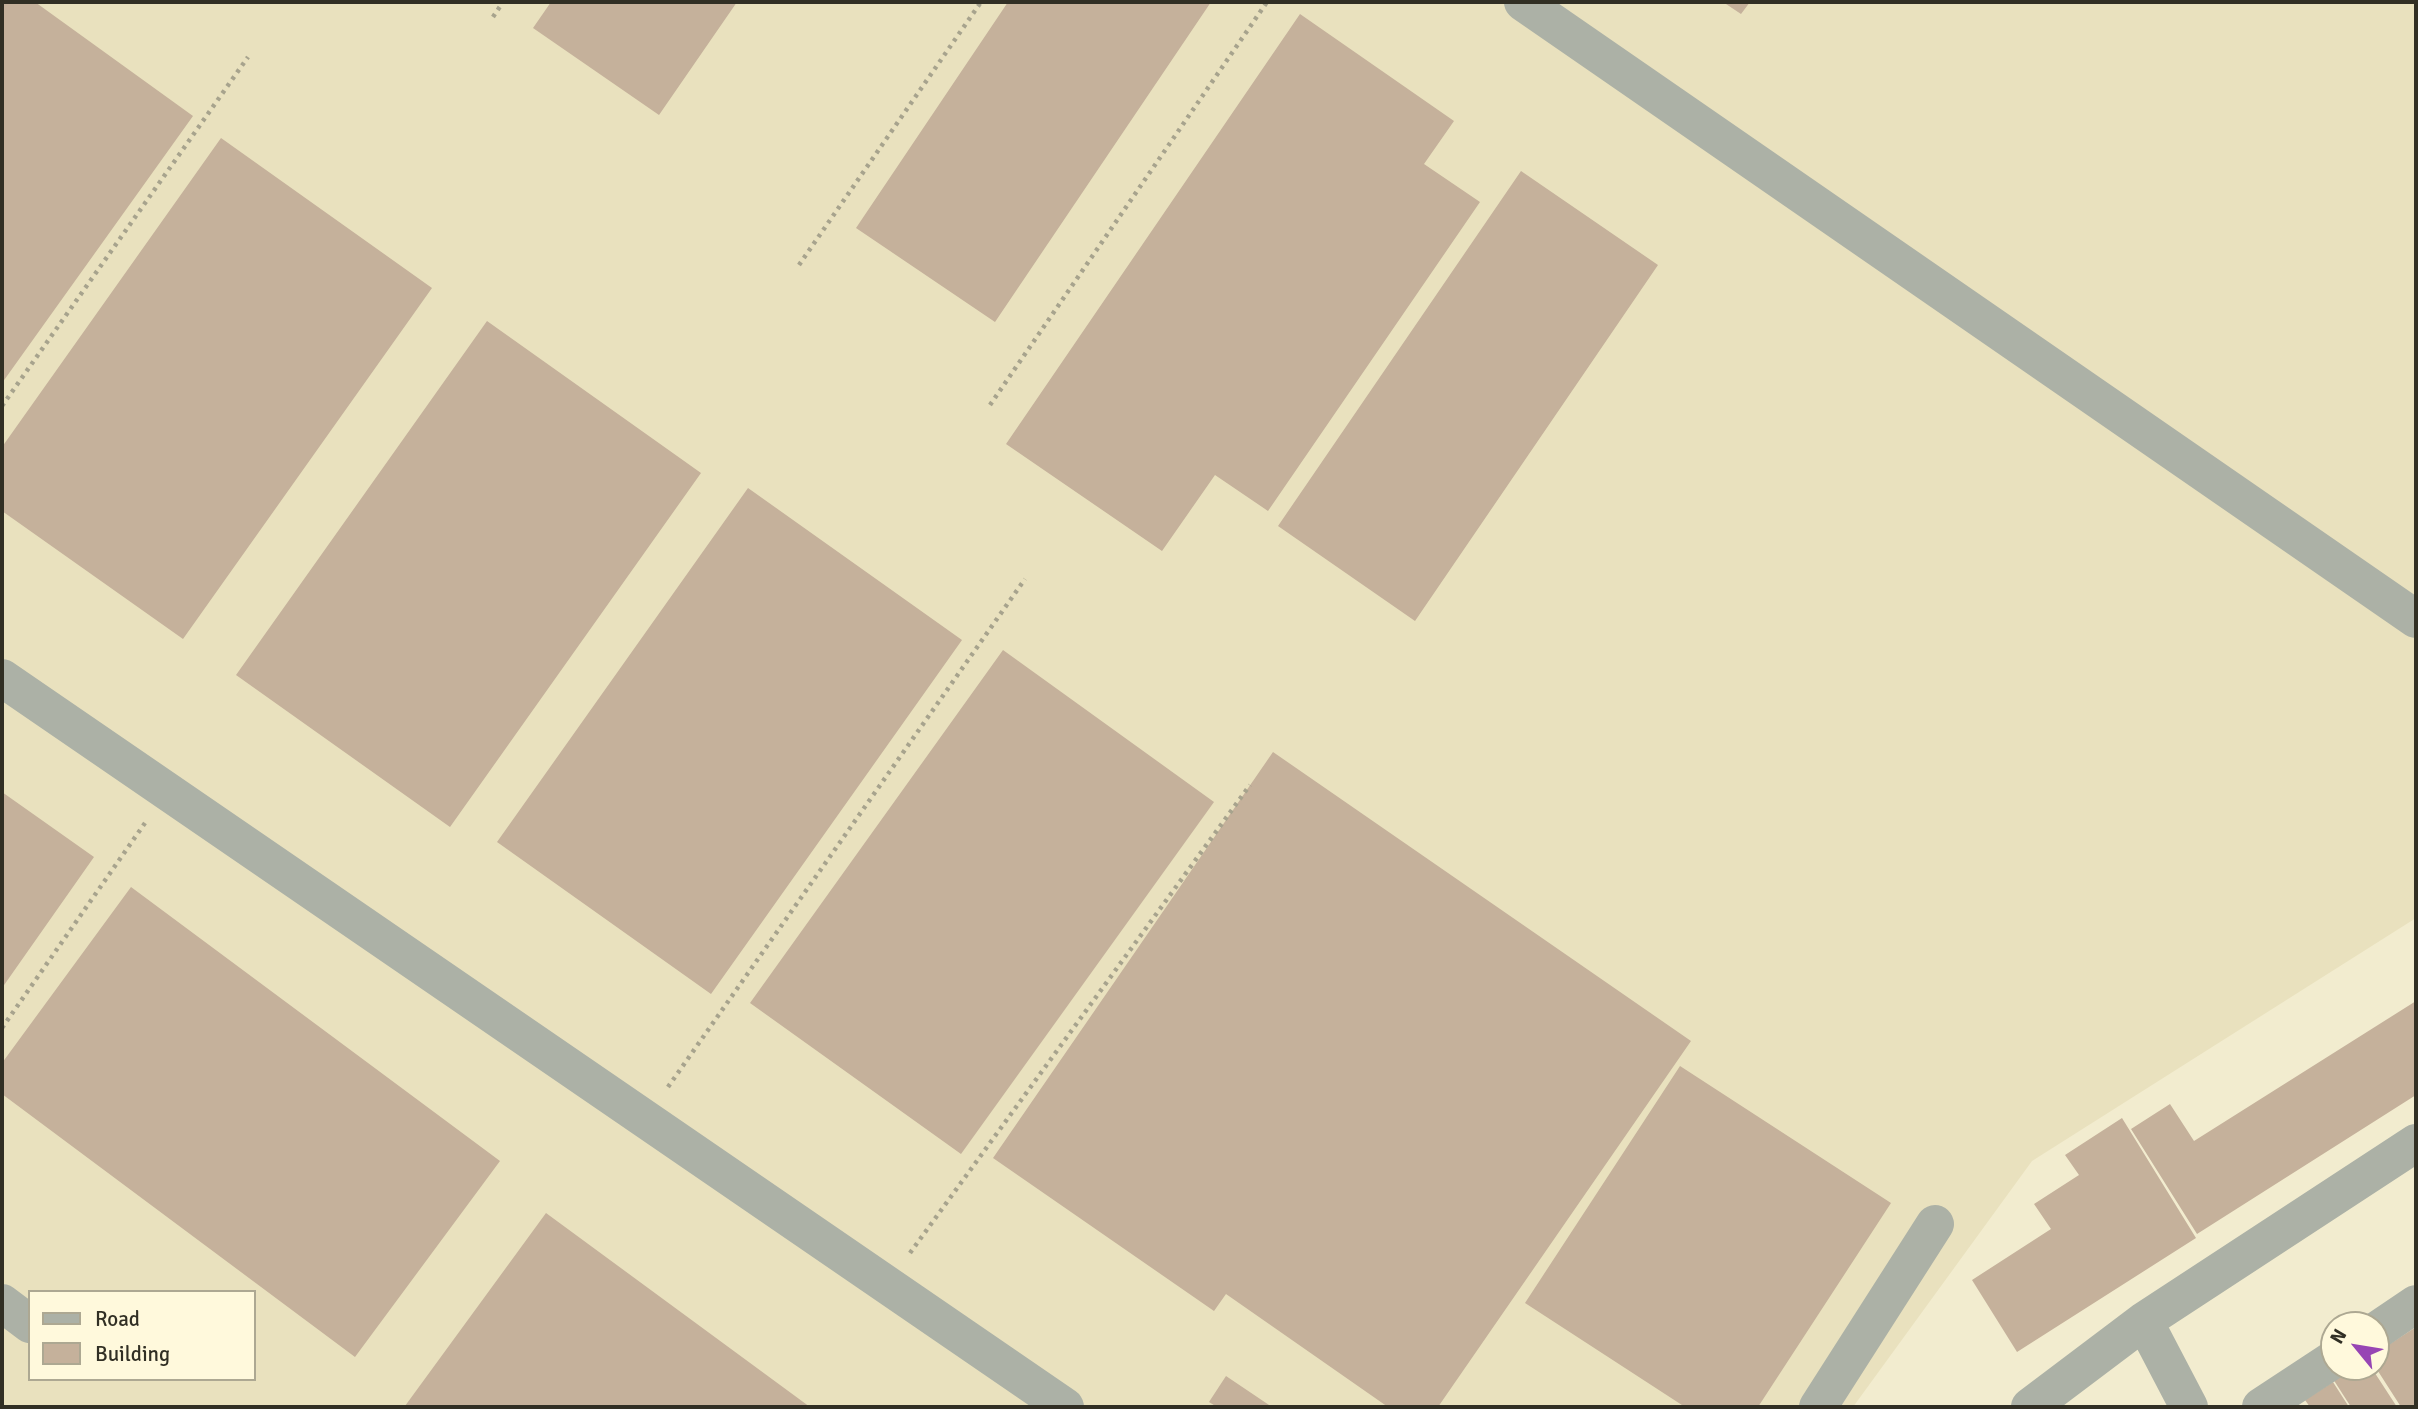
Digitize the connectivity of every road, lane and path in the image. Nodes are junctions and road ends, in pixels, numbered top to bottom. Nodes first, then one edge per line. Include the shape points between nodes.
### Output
1 (503, 2) edge
2 (981, 2) edge
3 (1267, 2) edge
4 (1523, 2) edge
5 (493, 16) dead end
6 (248, 57) dead end
7 (800, 265) dead end
8 (990, 405) dead end
9 (2, 406) edge
10 (1025, 579) dead end
11 (2416, 619) edge
12 (2, 677) edge
13 (1250, 785) dead end
14 (167, 791) junction
15 (2, 1028) edge
16 (646, 1119) junction
17 (2416, 1143) edge
18 (1935, 1224) dead end
19 (887, 1285) junction
20 (2, 1303) edge
21 (2416, 1304) edge
22 (2144, 1321) junction
23 (28, 1322) edge
24 (2390, 1322) edge
25 (2320, 1368) edge
26 (1065, 1407) edge
27 (1818, 1407) edge
28 (2030, 1407) edge
29 (2189, 1407) edge
30 (2261, 1407) edge

1 - 5 path
2 - 7 path
3 - 8 path
4 - 11 street
6 - 9 path
10 - 16 path
12 - 14 street
13 - 19 path
14 - 15 path
14 - 16 street
16 - 19 street
17 - 22 street
18 - 27 street
19 - 26 street
20 - 23 street
21 - 24 street
22 - 28 street
22 - 29 street
25 - 30 street

